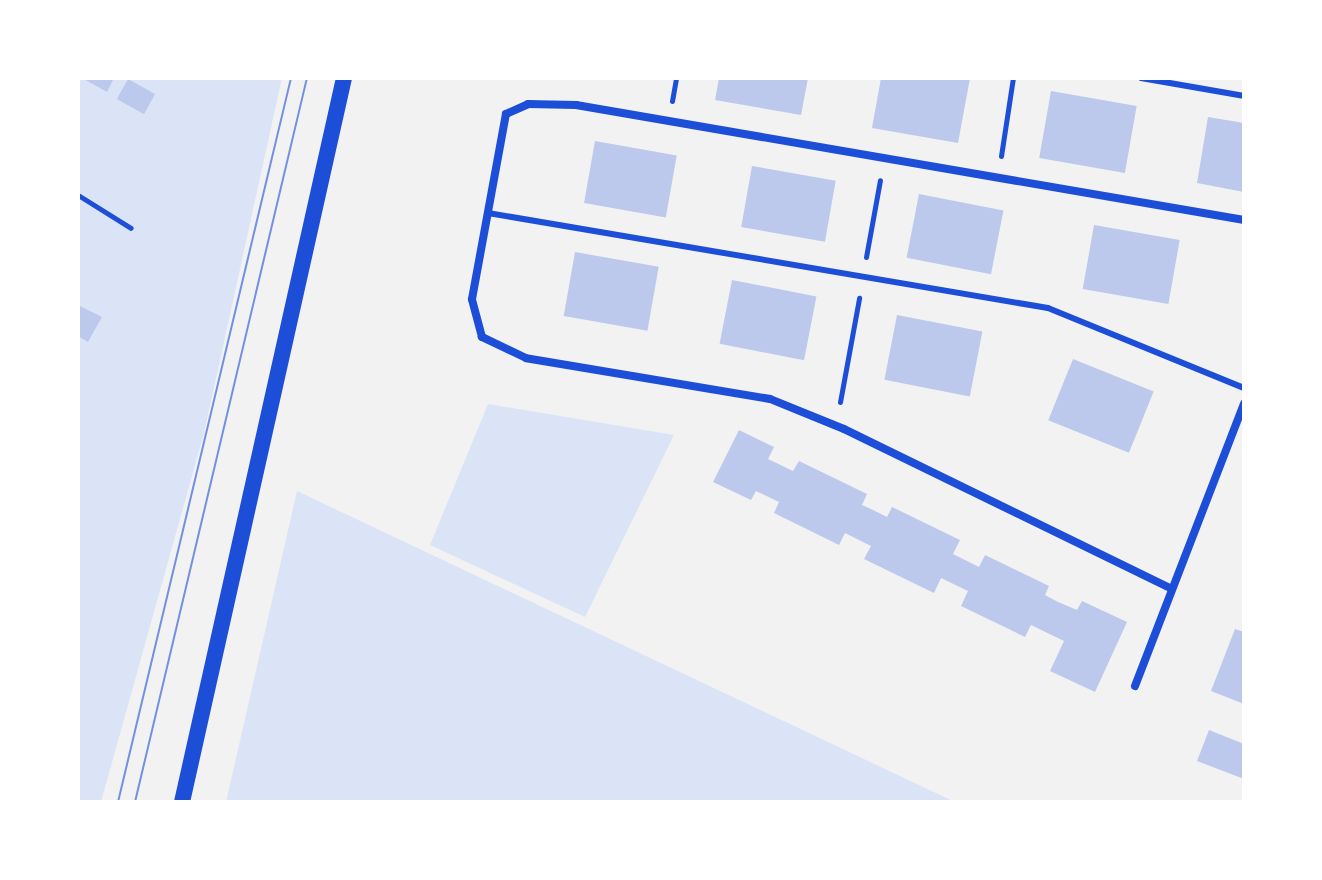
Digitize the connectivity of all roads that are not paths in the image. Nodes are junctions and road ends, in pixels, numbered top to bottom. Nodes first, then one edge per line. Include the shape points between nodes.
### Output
1 (344, 78) edge
2 (1141, 78) edge
3 (1244, 96) edge
4 (488, 213) junction
5 (1244, 220) edge
6 (1244, 388) edge
7 (1244, 403) edge
8 (1170, 588) junction
9 (1135, 686) dead end
10 (182, 802) edge

1 - 10 main road
2 - 3 lane
4 - 5 street via 506,114 528,104 576,105
4 - 6 lane via 1048,308
4 - 8 street via 472,299 482,337 526,358 770,399 844,429
7 - 8 street
8 - 9 street

